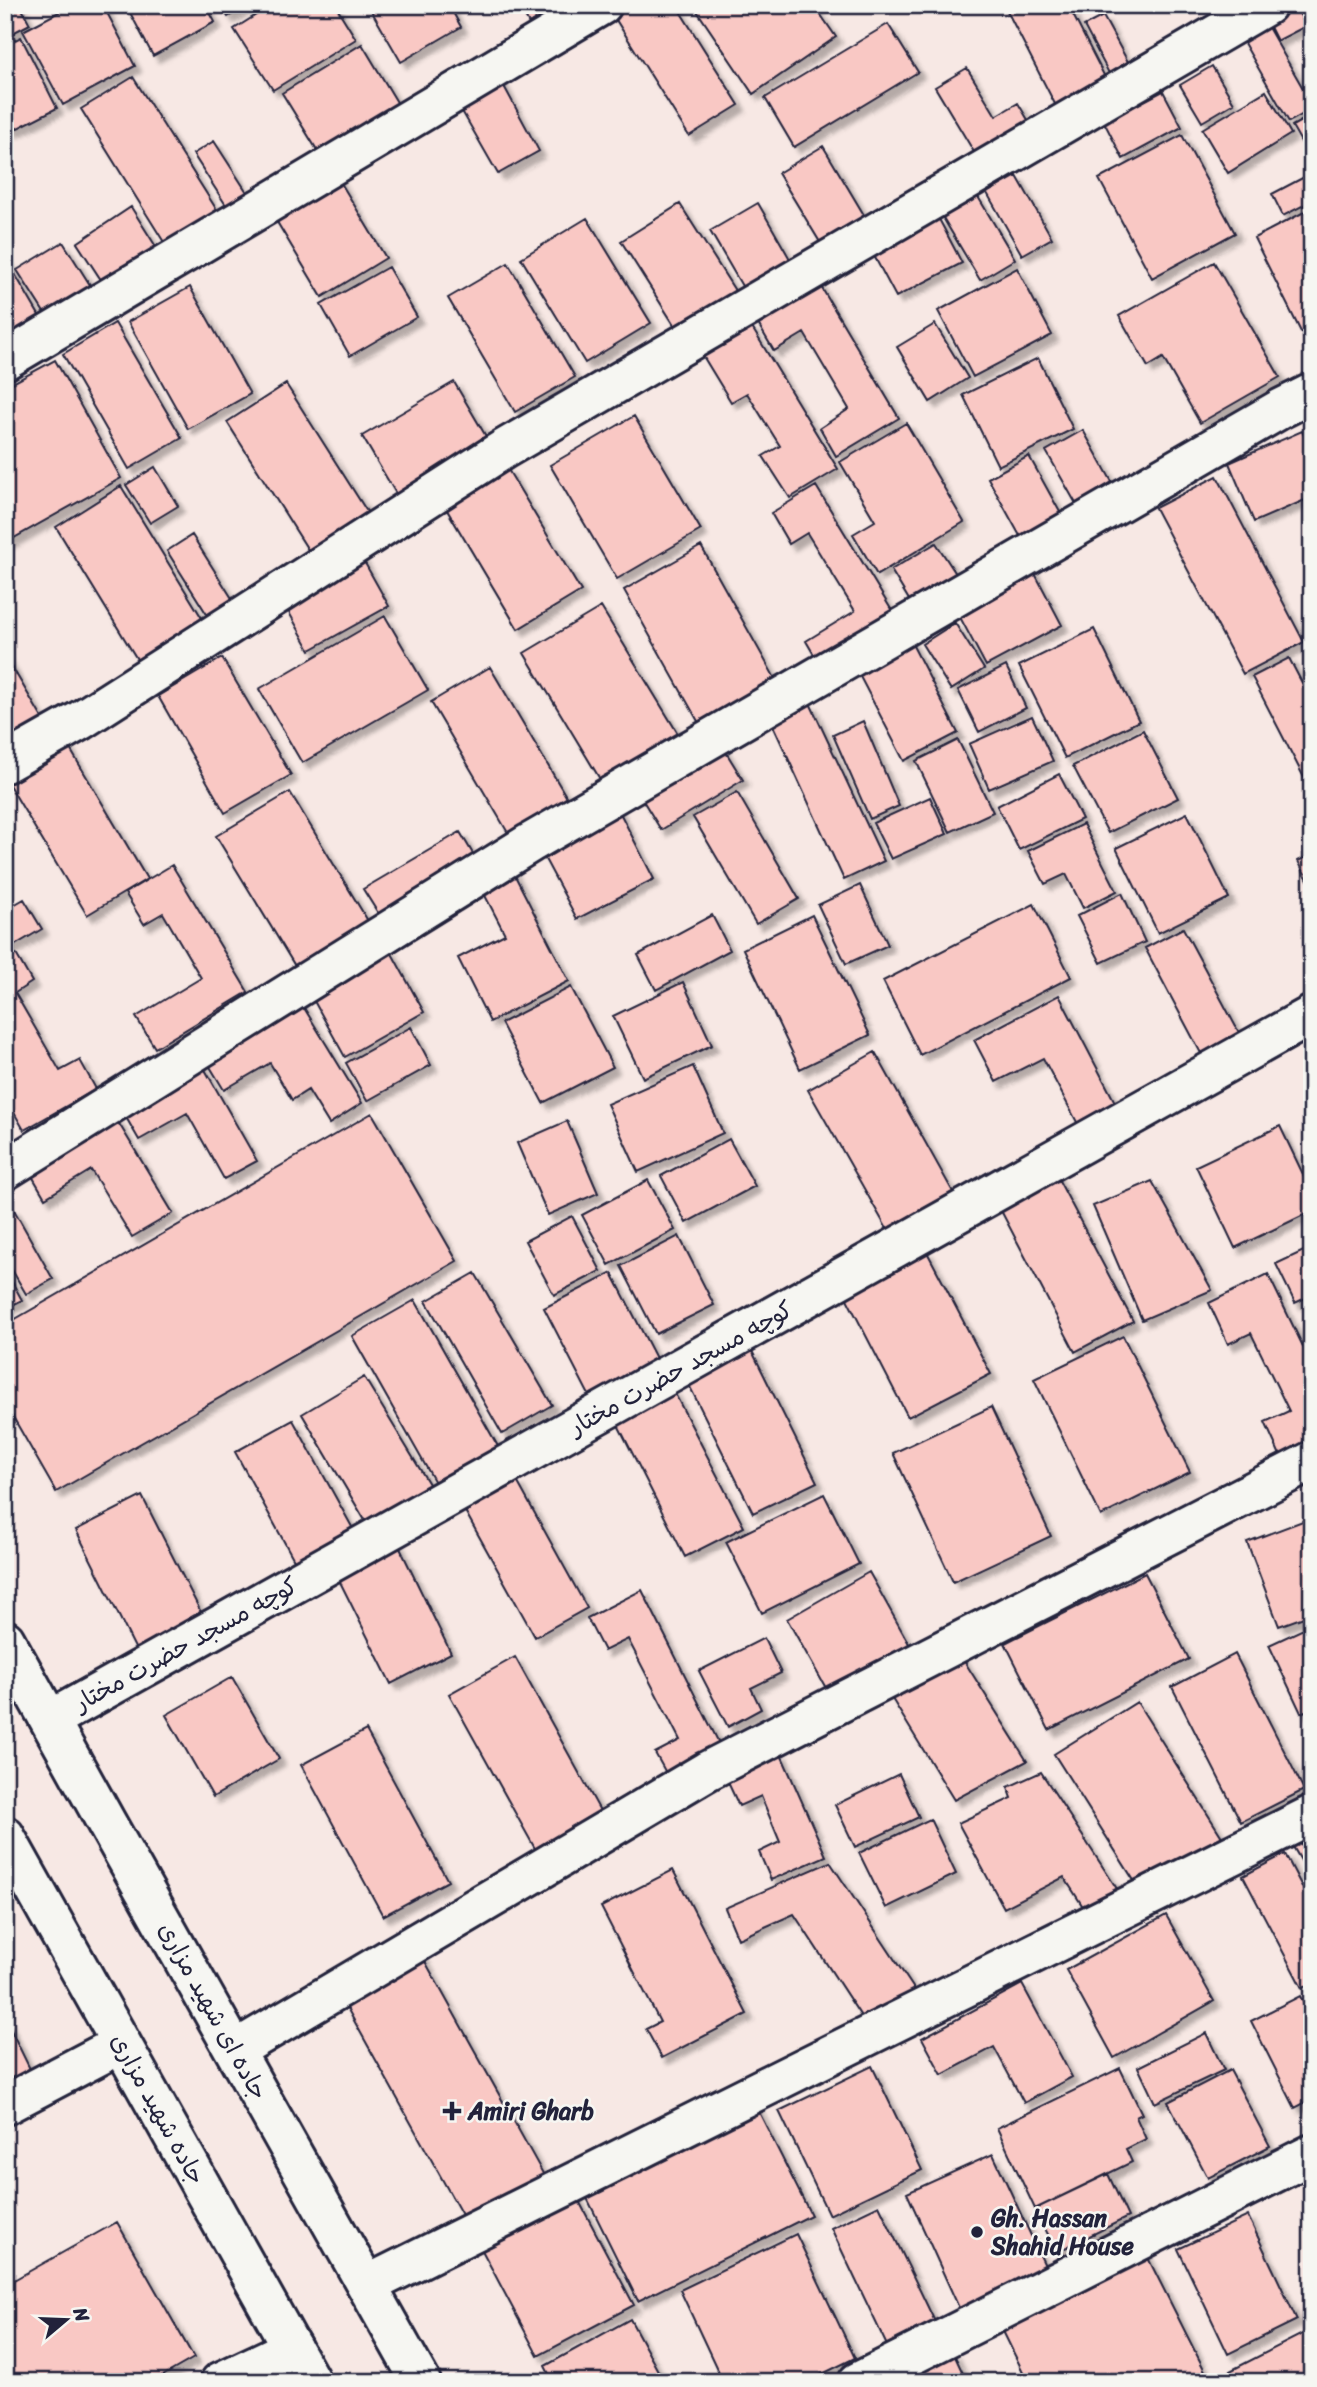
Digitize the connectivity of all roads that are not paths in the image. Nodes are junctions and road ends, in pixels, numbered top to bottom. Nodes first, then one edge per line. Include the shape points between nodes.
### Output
1 (602, 5) edge
2 (1267, 5) edge
3 (5, 360) edge
4 (1312, 393) edge
5 (5, 763) edge
6 (1312, 1015) edge
7 (5, 1170) edge
8 (1312, 1461) edge
9 (5, 1640) edge
10 (50, 1720) junction
11 (1312, 1815) edge
12 (5, 1836) edge
13 (121, 2043) junction
14 (234, 2050) junction
15 (5, 2105) edge
16 (1312, 2154) edge
17 (367, 2285) junction
18 (292, 2348) junction
19 (220, 2382) edge
20 (311, 2382) edge
21 (421, 2382) edge
22 (858, 2382) edge

1 - 3 street
2 - 5 street via 504,449 81,720
4 - 7 street via 530,843
6 - 10 street, کوچه مسجد حضرت مختار
8 - 14 street via 708,1771
9 - 10 street, جاده ای شهید مزاری
10 - 14 street, جاده ای شهید مزاری
11 - 17 street
12 - 13 street, جاده شهید مزاری
13 - 15 street
13 - 18 street, جاده شهید مزاری
14 - 17 street, جاده ای شهید مزاری
16 - 22 street
17 - 21 street, جاده ای شهید مزاری
18 - 19 street
18 - 20 street, جاده شهید مزاری

